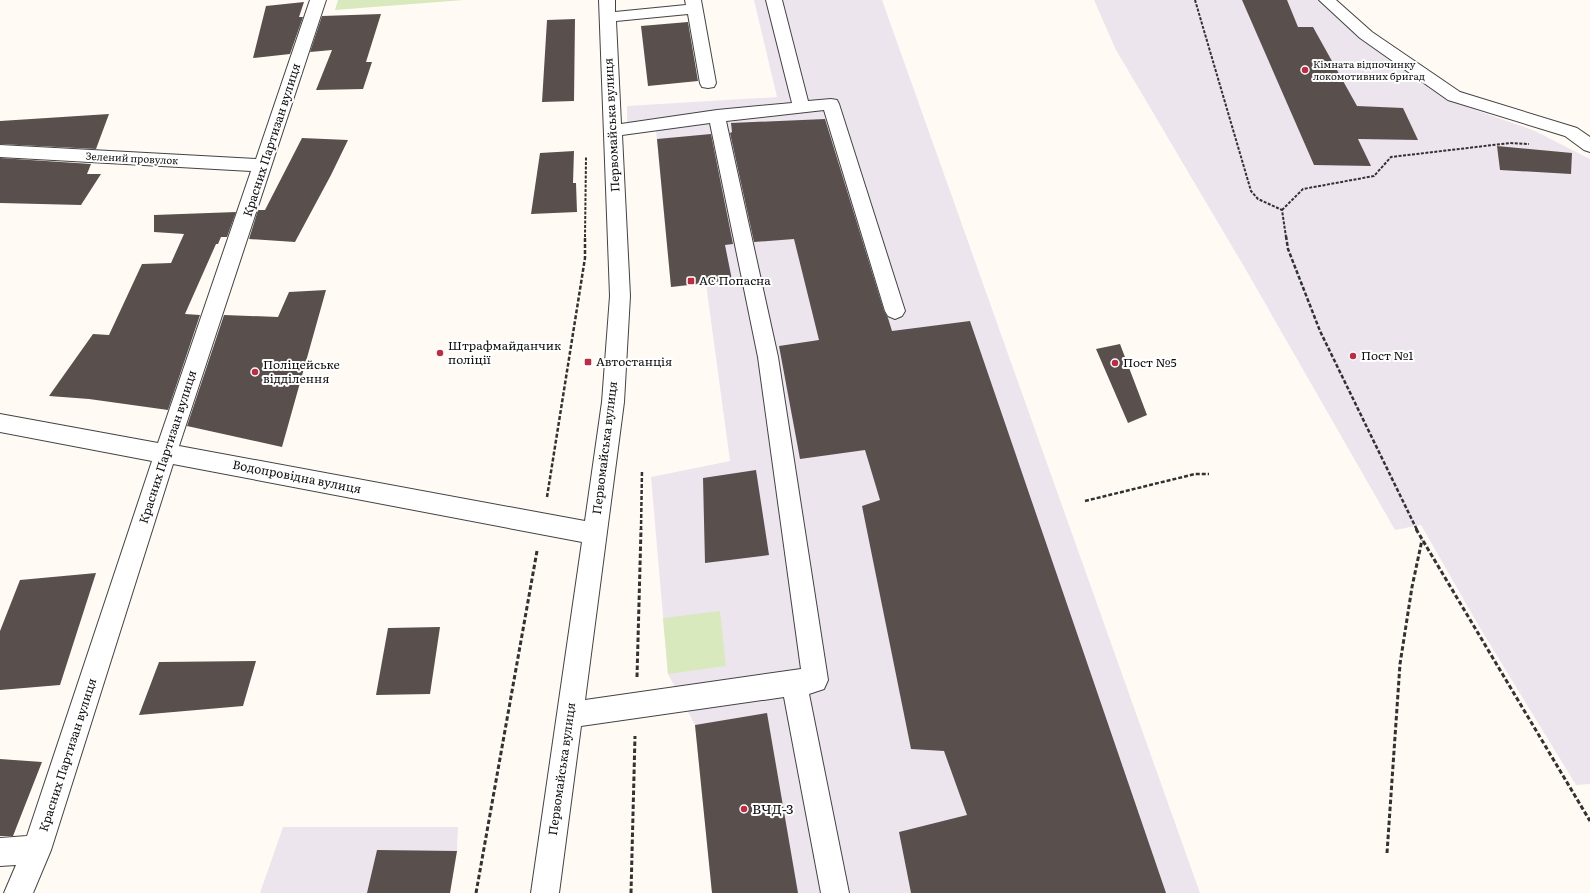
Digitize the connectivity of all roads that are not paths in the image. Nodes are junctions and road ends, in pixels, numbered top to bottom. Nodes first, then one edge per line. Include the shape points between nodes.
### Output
1 (318, 0) edge
2 (774, 0) edge
3 (1327, 0) edge
4 (693, 4) edge
5 (607, 8) edge
6 (708, 83) dead end
7 (801, 107) junction
8 (717, 116) junction
9 (613, 131) junction
10 (1590, 146) edge
11 (0, 151) edge
12 (263, 166) junction
13 (895, 311) dead end
14 (0, 423) edge
15 (166, 452) junction
16 (594, 534) junction
17 (794, 683) junction
18 (569, 715) junction
19 (37, 850) junction
20 (0, 852) edge
21 (18, 893) edge
22 (545, 893) edge
23 (835, 893) edge

1 - 12 street, Красних Партизан вулиця
2 - 7 street
3 - 10 street via 1366,35 1454,96 1571,132
4 - 5 street
4 - 6 street
5 - 9 street, Первомайська вулиця
7 - 8 street
7 - 13 street via 831,104
8 - 9 street
8 - 17 street via 768,357 815,680
9 - 16 street, Первомайська вулиця via 620,296 613,402
11 - 12 street, Зелений провулок
12 - 15 street, Красних Партизан вулиця
14 - 15 street, Водопровідна вулиця
15 - 16 street, Водопровідна вулиця
15 - 19 street, Красних Партизан вулиця
16 - 18 street, Первомайська вулиця
17 - 18 street
17 - 23 street
18 - 22 street, Первомайська вулиця
19 - 20 street
19 - 21 street, Красних Партизан вулиця

